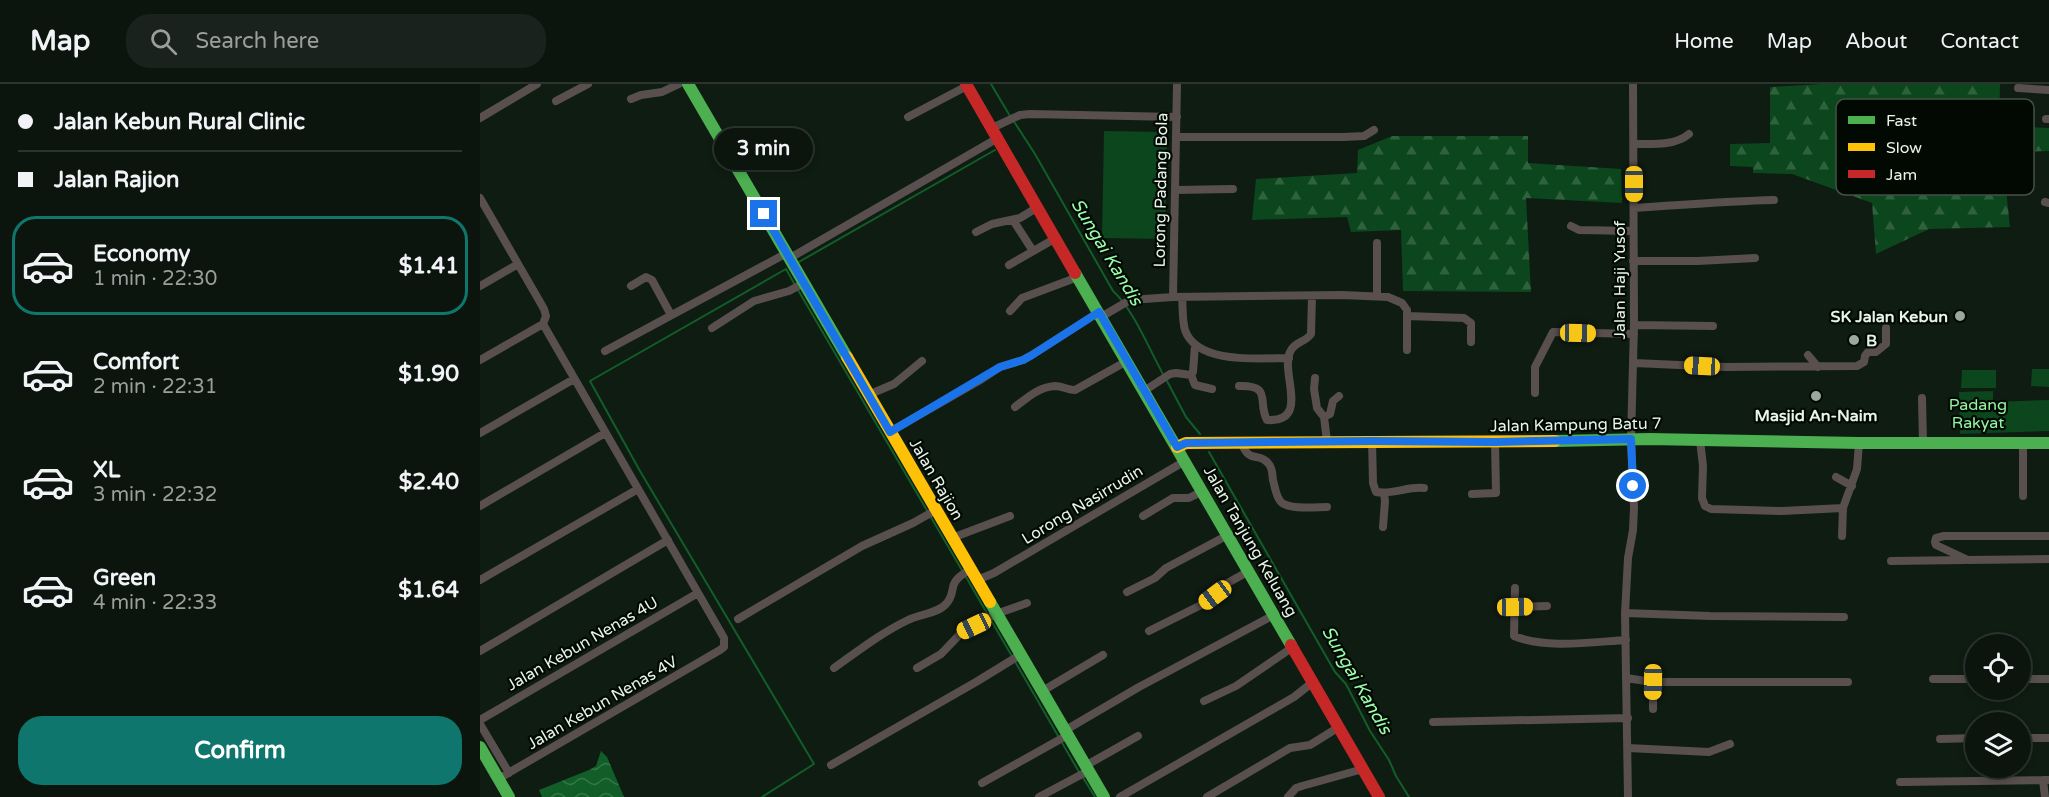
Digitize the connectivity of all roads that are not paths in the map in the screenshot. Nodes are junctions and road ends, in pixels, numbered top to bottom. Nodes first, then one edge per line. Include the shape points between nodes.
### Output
1 (537, 84) edge
2 (588, 84) edge
3 (679, 84) edge
4 (688, 84) edge
5 (1177, 84) edge
6 (1633, 84) edge
7 (967, 85) edge
8 (2018, 88) dead end
9 (2049, 90) edge
10 (631, 99) dead end
11 (556, 101) dead end
12 (908, 117) dead end
13 (1177, 117) junction
14 (480, 118) edge
15 (1374, 130) dead end
16 (995, 133) junction
17 (1689, 134) dead end
18 (1177, 137) junction
19 (1634, 144) junction
20 (1233, 189) dead end
21 (1176, 190) junction
22 (480, 198) edge
23 (1774, 200) dead end
24 (1038, 207) junction
25 (1634, 208) junction
26 (483, 210) edge
27 (1013, 220) junction
28 (1571, 226) dead end
29 (1633, 231) junction
30 (976, 232) dead end
31 (1056, 238) junction
32 (1377, 243) dead end
33 (1032, 251) junction
34 (1755, 258) dead end
35 (789, 260) junction
36 (1634, 261) junction
37 (518, 264) junction
38 (1009, 265) dead end
39 (1078, 277) junction
40 (803, 284) junction
41 (480, 286) edge
42 (631, 286) dead end
43 (1312, 296) junction
44 (1377, 296) junction
45 (1178, 297) junction
46 (1010, 311) dead end
47 (1100, 314) junction
48 (671, 315) junction
49 (1407, 316) junction
50 (543, 324) junction
51 (1713, 326) dead end
52 (712, 328) dead end
53 (1886, 328) dead end
54 (1634, 329) junction
55 (1471, 342) dead end
56 (1195, 345) junction
57 (1407, 350) dead end
58 (605, 351) dead end
59 (1808, 355) dead end
60 (1289, 358) junction
61 (480, 360) edge
62 (922, 361) dead end
63 (1127, 361) junction
64 (1634, 363) junction
65 (1818, 367) junction
66 (1191, 375) junction
67 (1315, 378) dead end
68 (574, 379) junction
69 (1239, 386) dead end
70 (1212, 389) dead end
71 (1144, 391) junction
72 (1534, 393) dead end
73 (868, 395) junction
74 (1339, 396) dead end
75 (1922, 398) dead end
76 (1015, 407) dead end
77 (1324, 417) junction
78 (892, 431) junction
79 (480, 433) edge
80 (605, 433) junction
81 (1631, 439) junction
82 (1700, 440) junction
83 (1327, 441) junction
84 (1372, 441) junction
85 (1241, 442) junction
86 (1495, 442) junction
87 (2023, 442) junction
88 (1859, 443) junction
89 (1923, 443) junction
90 (2049, 443) edge
91 (1177, 447) junction
92 (1185, 460) junction
93 (1836, 477) dead end
94 (1852, 486) junction
95 (1424, 488) dead end
96 (638, 489) junction
97 (1203, 491) junction
98 (1384, 493) junction
99 (1472, 494) dead end
100 (2023, 496) dead end
101 (480, 506) edge
102 (1327, 507) dead end
103 (1843, 508) junction
104 (934, 511) junction
105 (1010, 516) dead end
106 (1143, 516) dead end
107 (1383, 527) dead end
108 (1228, 536) junction
109 (1842, 536) dead end
110 (2049, 536) edge
111 (952, 538) junction
112 (668, 540) junction
113 (2049, 559) edge
114 (1968, 560) junction
115 (1891, 561) dead end
116 (1245, 573) junction
117 (972, 575) junction
118 (480, 580) edge
119 (1515, 588) dead end
120 (698, 592) junction
121 (1127, 592) dead end
122 (1027, 603) dead end
123 (1547, 606) dead end
124 (1515, 607) junction
125 (1625, 613) junction
126 (1274, 615) junction
127 (991, 617) junction
128 (1844, 617) dead end
129 (738, 619) dead end
130 (1149, 632) dead end
131 (1626, 640) junction
132 (1293, 647) junction
133 (480, 651) edge
134 (1103, 655) dead end
135 (1016, 658) junction
136 (834, 668) dead end
137 (917, 668) dead end
138 (1626, 678) junction
139 (1933, 679) dead end
140 (1965, 679) edge
141 (2031, 679) edge
142 (2049, 680) edge
143 (1313, 682) junction
144 (1653, 682) junction
145 (1848, 682) dead end
146 (1045, 689) junction
147 (1204, 701) dead end
148 (1653, 710) dead end
149 (1628, 718) junction
150 (480, 722) edge
151 (1433, 722) dead end
152 (1335, 729) junction
153 (1062, 736) junction
154 (1138, 736) dead end
155 (1965, 738) edge
156 (2031, 738) edge
157 (2049, 738) edge
158 (1940, 739) dead end
159 (1730, 744) dead end
160 (480, 747) edge
161 (1628, 748) junction
162 (831, 765) dead end
163 (1086, 768) junction
164 (1358, 771) junction
165 (504, 776) junction
166 (2046, 780) edge
167 (1900, 782) dead end
168 (982, 783) dead end
169 (2044, 796) edge
170 (509, 797) edge
171 (1039, 797) edge
172 (1104, 797) edge
173 (1120, 797) edge
174 (1207, 797) edge
175 (1288, 797) edge
176 (1379, 797) edge
177 (1628, 797) edge

1 - 14 street
2 - 11 street
3 - 10 street via 662,93
4 - 35 street, Jalan Rajion
5 - 13 street, Lorong Padang Bola
6 - 19 street, Jalan Haji Yusof
7 - 12 street
7 - 16 street, Jalan Tanjung Keluang
8 - 9 street
13 - 16 street via 1030,114 1007,121
13 - 18 street, Lorong Padang Bola
15 - 18 street via 1364,136 1343,137
16 - 24 street, Jalan Tanjung Keluang
16 - 35 street
17 - 19 street via 1683,140
18 - 21 street, Lorong Padang Bola
19 - 25 street, Jalan Haji Yusof
20 - 21 street
21 - 45 street, Lorong Padang Bola
22 - 26 street
23 - 25 street
24 - 27 street
24 - 31 street, Jalan Tanjung Keluang
25 - 29 street, Jalan Haji Yusof
26 - 37 street
27 - 30 street
27 - 33 street
28 - 29 street via 1579,230
29 - 36 street, Jalan Haji Yusof
31 - 33 street
31 - 39 street, Jalan Tanjung Keluang
32 - 44 street
33 - 38 street
34 - 36 street
35 - 40 street, Jalan Rajion
35 - 48 street via 770,262
36 - 54 street, Jalan Haji Yusof
37 - 41 street
37 - 50 street via 544,309
39 - 46 street via 1022,298
39 - 47 street, Jalan Tanjung Keluang
40 - 52 street via 754,301
40 - 73 street, Jalan Rajion
42 - 48 street via 646,277 652,280
43 - 44 street
43 - 45 street
43 - 60 street via 1311,334 1295,345
44 - 49 street via 1396,299 1407,310
45 - 47 street via 1130,300
45 - 56 street, Lorong Padang Bola via 1184,329
47 - 63 street, Jalan Tanjung Keluang
47 - 78 street
48 - 58 street
49 - 55 street via 1464,318 1471,323
49 - 57 street
50 - 61 street
50 - 68 street
51 - 54 street
53 - 65 street via 1886,345 1868,352 1864,362 1857,366
54 - 64 street, Jalan Haji Yusof
54 - 72 street via 1553,332 1535,367
56 - 60 street via 1232,359
56 - 66 street
59 - 65 street
60 - 69 street via 1291,404 1286,416 1277,421 1267,420 1260,391
62 - 73 street via 894,384
63 - 71 street, Jalan Tanjung Keluang
63 - 76 street via 1075,390 1058,386 1036,391
64 - 65 street
64 - 81 street, Jalan Haji Yusof
66 - 70 street via 1195,385
66 - 71 street via 1170,374
67 - 77 street via 1317,408
68 - 79 street
68 - 80 street
71 - 91 street, Jalan Tanjung Keluang
73 - 78 street, Jalan Rajion
74 - 77 street via 1333,401 1330,414
75 - 89 street
77 - 83 street
78 - 104 street, Jalan Rajion
80 - 96 street
80 - 101 street
81 - 82 street, Jalan Kampung Batu 7
81 - 86 street, Jalan Kampung Batu 7
81 - 125 street, Jalan Haji Yusof via 1634,507
82 - 88 street, Jalan Kampung Batu 7
82 - 103 street via 1702,498 1711,509
83 - 84 street, Jalan Kampung Batu 7
83 - 85 street, Jalan Kampung Batu 7
84 - 86 street, Jalan Kampung Batu 7
84 - 98 street via 1373,483 1376,492
85 - 91 street, Jalan Kampung Batu 7 via 1186,443
85 - 102 street via 1251,457 1270,464 1281,502 1287,506
86 - 99 street via 1496,493
87 - 89 street, Jalan Kampung Batu 7
87 - 90 street, Jalan Kampung Batu 7
87 - 100 street
88 - 89 street, Jalan Kampung Batu 7
88 - 94 street
91 - 92 street, Jalan Tanjung Keluang
92 - 97 street, Jalan Tanjung Keluang
92 - 117 street, Lorong Nasirrudin via 994,573
93 - 94 street
94 - 103 street
95 - 98 street
96 - 112 street
96 - 118 street
97 - 106 street via 1189,498 1173,498
97 - 108 street, Jalan Tanjung Keluang
98 - 107 street
103 - 109 street
104 - 111 street, Jalan Rajion
104 - 129 street via 862,546
105 - 111 street
108 - 116 street, Jalan Tanjung Keluang
108 - 121 street
110 - 114 street via 1936,538 1936,545
111 - 117 street, Jalan Rajion
112 - 120 street
112 - 133 street
113 - 114 street
114 - 115 street
116 - 126 street, Jalan Tanjung Keluang
116 - 130 street via 1205,603
117 - 127 street, Jalan Rajion
117 - 136 street via 953,584 946,603 938,609 909,619
119 - 124 street
120 - 150 street, Jalan Kebun Nenas 4U
120 - 165 street, Jalan Kebun Nenas 4V via 724,638 720,650
122 - 127 street
123 - 124 street
124 - 131 street via 1514,636 1526,641
125 - 128 street
125 - 131 street, Jalan Haji Yusof
126 - 132 street, Jalan Tanjung Keluang
126 - 153 street via 1168,671
127 - 135 street, Jalan Rajion
127 - 137 street via 963,631 941,654
131 - 138 street, Jalan Haji Yusof
132 - 143 street, Jalan Tanjung Keluang
132 - 147 street via 1236,686
134 - 146 street
135 - 146 street, Jalan Rajion
135 - 162 street
138 - 144 street
138 - 149 street, Jalan Haji Yusof
139 - 140 street
141 - 142 street
143 - 152 street, Jalan Tanjung Keluang
143 - 173 street via 1294,697
144 - 145 street
144 - 148 street
146 - 153 street, Jalan Rajion
149 - 151 street
149 - 161 street, Jalan Haji Yusof
150 - 165 street
152 - 164 street, Jalan Tanjung Keluang
152 - 174 street via 1310,745 1290,748
153 - 163 street, Jalan Rajion
153 - 168 street
154 - 163 street
155 - 158 street
156 - 157 street
159 - 161 street via 1708,752
160 - 165 street
161 - 177 street, Jalan Haji Yusof
163 - 171 street
163 - 172 street, Jalan Rajion
164 - 175 street via 1296,788
164 - 176 street, Jalan Tanjung Keluang
165 - 170 street
166 - 167 street
166 - 169 street

